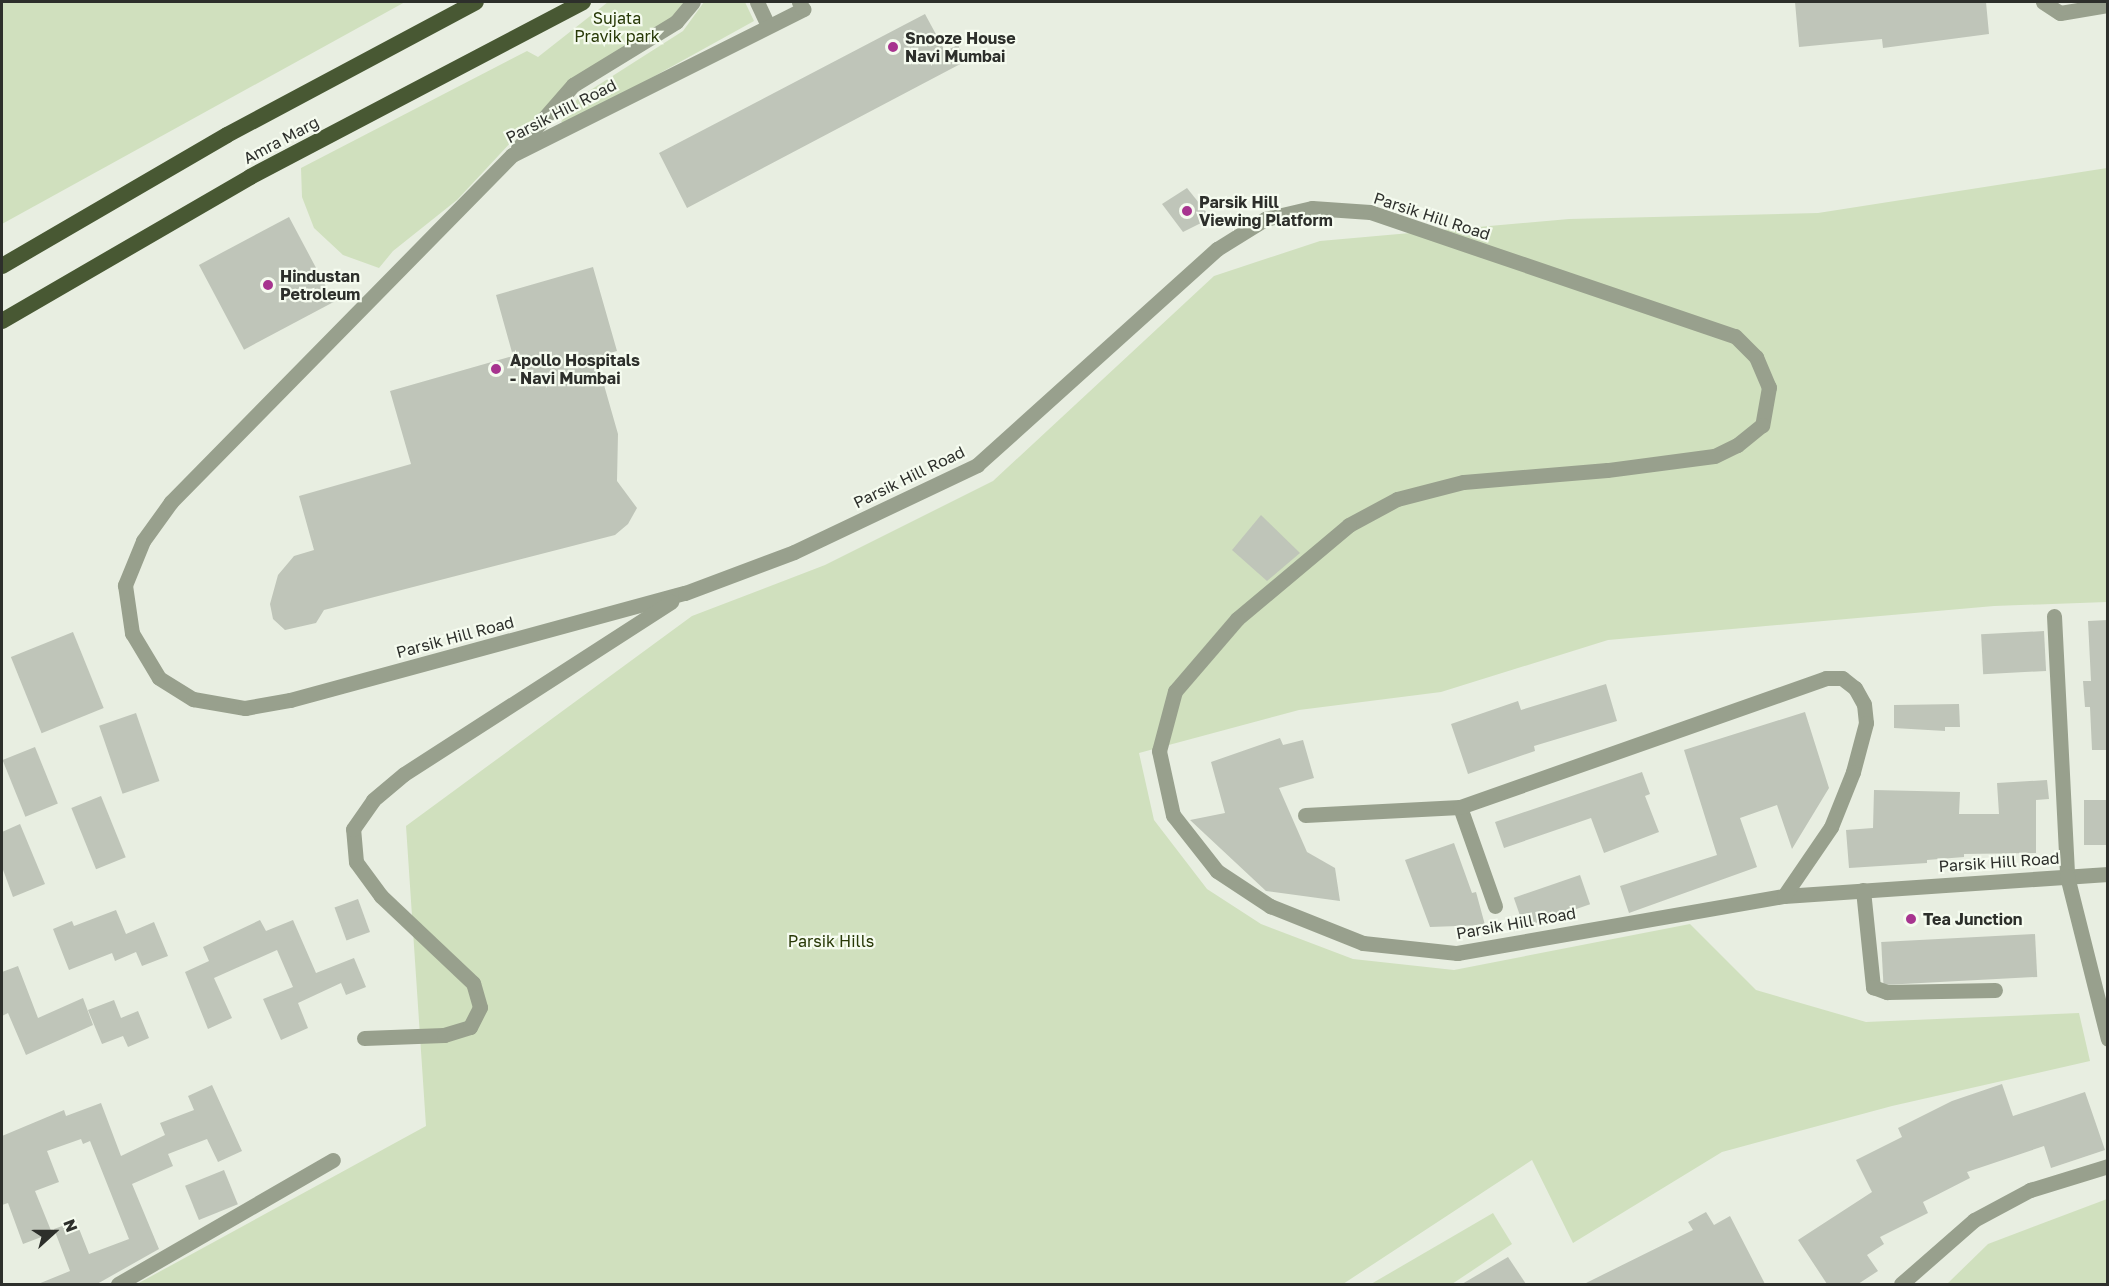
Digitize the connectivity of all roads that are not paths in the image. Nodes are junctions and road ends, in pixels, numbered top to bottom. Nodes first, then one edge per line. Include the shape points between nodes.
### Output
1 (476, 2) edge
2 (583, 2) edge
3 (693, 2) edge
4 (757, 2) edge
5 (2043, 2) edge
6 (806, 4) edge
7 (2108, 5) edge
8 (768, 26) junction
9 (512, 155) junction
10 (2, 266) edge
11 (2, 321) edge
12 (685, 593) junction
13 (2054, 616) dead end
14 (1460, 807) junction
15 (1305, 815) dead end
16 (2108, 874) edge
17 (2067, 876) junction
18 (1863, 890) junction
19 (1784, 896) junction
20 (1495, 906) dead end
21 (1995, 990) dead end
22 (364, 1038) dead end
23 (2108, 1039) edge
24 (333, 1160) dead end
25 (2108, 1166) edge
26 (118, 1284) edge
27 (1902, 1284) edge

1 - 10 highway, Amra Marg via 226,135
2 - 11 highway, Amra Marg via 250,177
3 - 9 street via 676,22 573,85
4 - 8 street
5 - 7 street via 2060,13
6 - 8 street, Parsik Hill Road
8 - 9 street, Parsik Hill Road
9 - 12 street, Parsik Hill Road via 171,502 142,540 125,585 132,633 159,678 193,699 245,708 290,700
12 - 19 street, Parsik Hill Road via 794,552 976,465 1217,249 1265,219 1312,208 1370,212 1735,336 1756,357 1769,387 1762,425 1737,445 1714,456 1463,482 1397,500 1349,525 1237,619 1175,691 1159,751 1173,815 1217,871 1270,906 1363,943 1457,953
12 - 22 street via 404,774 373,800 353,829 356,862 381,897 474,982 480,1007 470,1027 444,1035
13 - 17 street
14 - 15 street
14 - 19 street via 1826,678 1842,678 1864,704 1866,723 1853,772 1831,827
14 - 20 street
16 - 17 street, Parsik Hill Road
17 - 18 street, Parsik Hill Road
17 - 23 street
18 - 19 street, Parsik Hill Road
18 - 21 street via 1873,987 1887,992
24 - 26 street
25 - 27 street via 2030,1190 1974,1220

